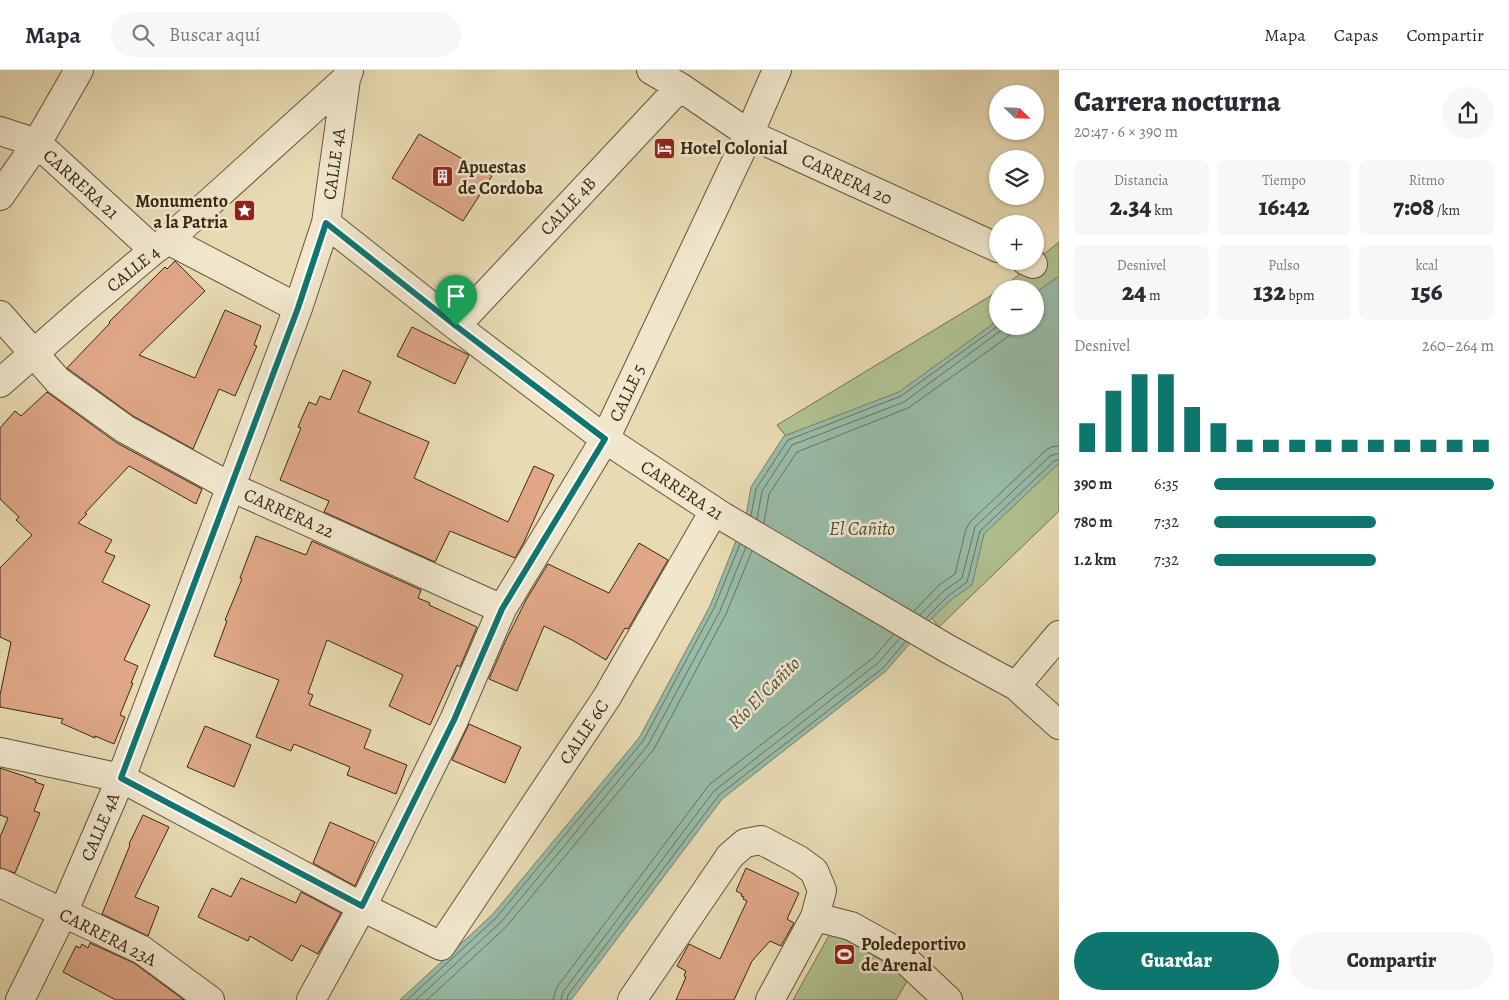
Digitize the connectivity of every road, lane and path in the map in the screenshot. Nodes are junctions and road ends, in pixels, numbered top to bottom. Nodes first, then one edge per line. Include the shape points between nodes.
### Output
1 (79, 70) edge
2 (651, 70) edge
3 (776, 70) edge
4 (347, 74) edge
5 (680, 87) junction
6 (0, 131) edge
7 (749, 134) junction
8 (37, 143) junction
9 (0, 196) edge
10 (326, 223) junction
11 (989, 244) edge
12 (161, 245) junction
13 (298, 308) junction
14 (0, 315) edge
15 (456, 326) junction
16 (34, 353) junction
17 (0, 382) edge
18 (605, 439) junction
19 (231, 487) junction
20 (718, 513) junction
21 (502, 609) junction
22 (1059, 635) edge
23 (1016, 686) junction
24 (1059, 725) edge
25 (0, 752) edge
26 (121, 778) junction
27 (0, 883) edge
28 (362, 906) junction
29 (63, 913) junction
30 (816, 916) junction
31 (20, 1000) edge
32 (210, 1000) edge
33 (311, 1000) edge
34 (632, 1000) edge
35 (770, 1000) edge
36 (948, 1000) edge

1 - 8 street
2 - 5 street, CARRERA 20
3 - 7 street, CALLE 5
4 - 10 street, CALLE 4A
4 - 12 street, CALLE 4
5 - 7 street, CARRERA 20
5 - 15 street, CALLE 4B
6 - 8 street, CARRERA 21
7 - 11 street, CARRERA 20
7 - 18 street, CALLE 5
8 - 9 street
8 - 12 street, CARRERA 21
10 - 13 street, CALLE 4A
10 - 15 street, CARRERA 21
12 - 13 street, CARRERA 21
12 - 16 street, CALLE 4
13 - 19 street, CALLE 4A
14 - 16 street, CARRERA 22
15 - 18 street, CARRERA 21
16 - 17 street, CALLE 4
16 - 19 street, CARRERA 22 via 58,381 125,429
18 - 20 street, CARRERA 21
18 - 21 street, CALLE 5
19 - 21 street, CARRERA 22
19 - 26 street, CALLE 4A
20 - 23 street, CARRERA 21
20 - 28 street, CALLE 6C via 607,697 441,946
21 - 28 street, CALLE 5 via 454,720
22 - 23 street
23 - 24 street, CARRERA 21
25 - 26 street
26 - 28 street
26 - 29 street, CALLE 4A
27 - 29 street, CARRERA 23A
28 - 33 street, CALLE 5
29 - 31 street, CALLE 4A
29 - 32 street, CARRERA 23A via 142,950
30 - 34 street via 822,890 814,871 761,840 745,844 730,856
30 - 35 street
30 - 36 street via 851,926 896,951

